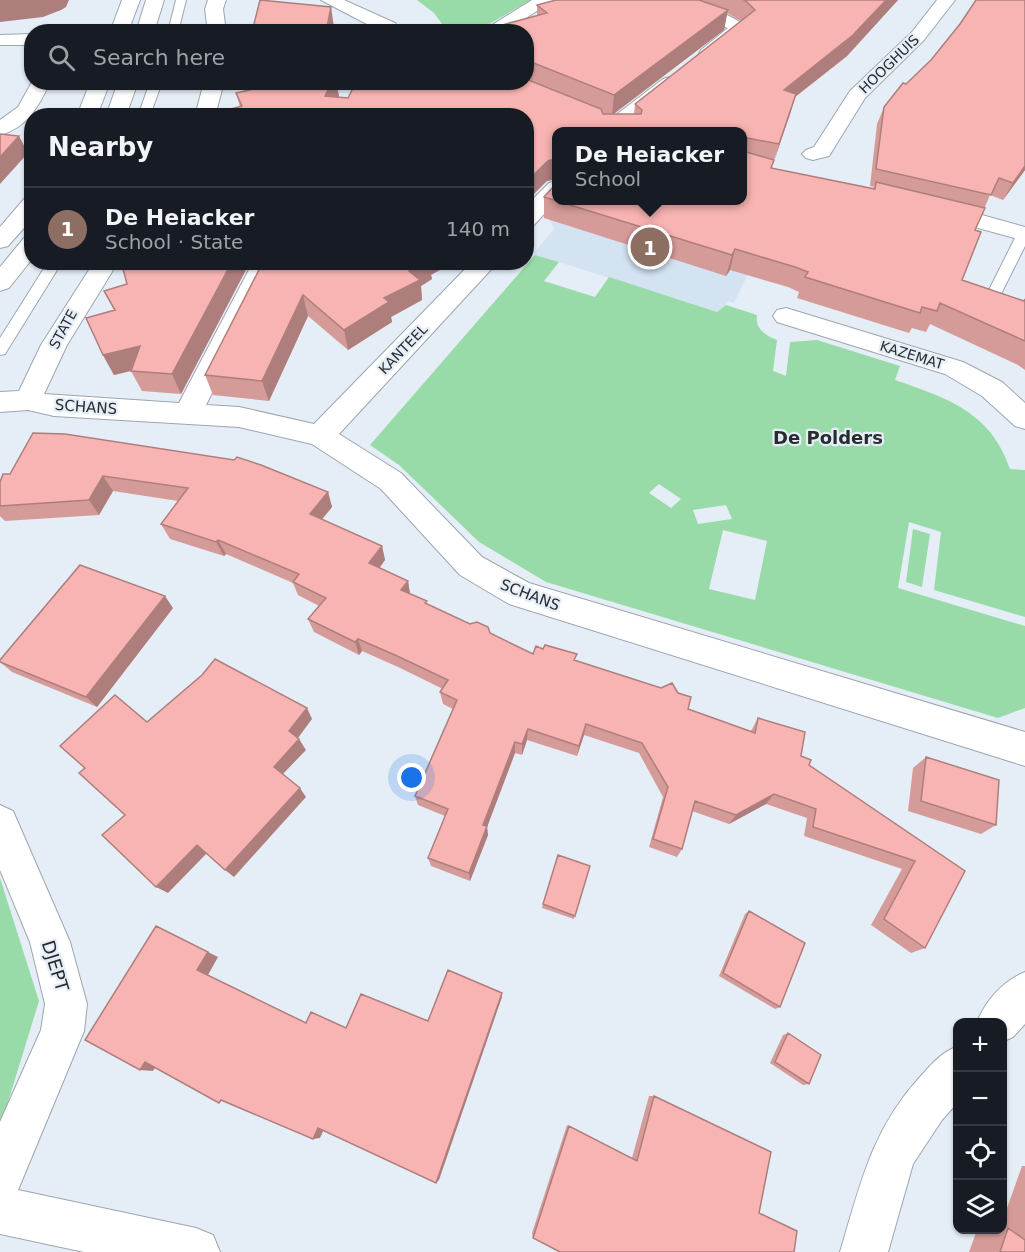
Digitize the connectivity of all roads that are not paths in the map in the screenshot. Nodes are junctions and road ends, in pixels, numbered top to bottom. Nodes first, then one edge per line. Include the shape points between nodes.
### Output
1 (131, 0) edge
2 (155, 0) edge
3 (181, 0) edge
4 (217, 0) edge
5 (330, 0) edge
6 (545, 0) edge
7 (926, 0) edge
8 (946, 0) edge
9 (669, 1) edge
10 (122, 24) edge
11 (148, 24) edge
12 (175, 24) edge
13 (215, 24) edge
14 (382, 24) edge
15 (504, 24) edge
16 (24, 39) edge
17 (0, 40) edge
18 (37, 90) edge
19 (97, 90) edge
20 (125, 90) edge
21 (153, 90) edge
22 (213, 90) edge
23 (350, 90) edge
24 (832, 98) dead end
25 (346, 106) edge
26 (28, 108) edge
27 (90, 108) edge
28 (119, 108) edge
29 (147, 108) edge
30 (209, 108) edge
31 (24, 112) edge
32 (594, 118) edge
33 (612, 127) edge
34 (621, 127) edge
35 (0, 129) edge
36 (810, 155) dead end
37 (552, 193) edge
38 (917, 204) edge
39 (534, 212) edge
40 (24, 213) edge
41 (1025, 233) edge
42 (0, 241) edge
43 (24, 253) edge
44 (50, 270) edge
45 (101, 270) edge
46 (261, 270) edge
47 (478, 270) edge
48 (0, 283) edge
49 (990, 302) edge
50 (786, 316) dead end
51 (0, 350) edge
52 (28, 400) junction
53 (0, 402) edge
54 (188, 413) junction
55 (1025, 419) edge
56 (320, 436) junction
57 (1025, 749) edge
58 (0, 824) edge
59 (1025, 993) edge
60 (1002, 1018) edge
61 (954, 1072) edge
62 (0, 1176) edge
63 (0, 1210) edge
64 (196, 1252) edge
65 (864, 1252) edge

1 - 10 street
2 - 11 street
3 - 12 lane
4 - 13 street
5 - 14 street
6 - 15 street
7 - 24 street, HOOGHUIS via 898,34
8 - 36 street, HOOGHUIS via 918,36 857,95 822,152
9 - 34 street via 735,24 739,30
16 - 17 street
18 - 26 street
19 - 27 street
20 - 28 street
21 - 29 lane
22 - 30 street
23 - 25 street
31 - 35 street
32 - 33 street
37 - 39 street
38 - 41 street
40 - 42 street
41 - 49 lane
43 - 48 street
44 - 51 lane
45 - 52 street, STATE via 54,345
46 - 54 street
47 - 56 street, KANTEEL
50 - 55 street, KAZEMAT via 954,368 992,390
52 - 53 street, SCHANS
52 - 54 street, SCHANS via 54,406
54 - 56 street, SCHANS via 239,417
56 - 57 street, SCHANS via 391,481 471,566 520,594
58 - 62 street, DJEPT via 50,942 66,1004 62,1031
59 - 60 street
61 - 65 street via 926,1104 893,1154
63 - 64 street

